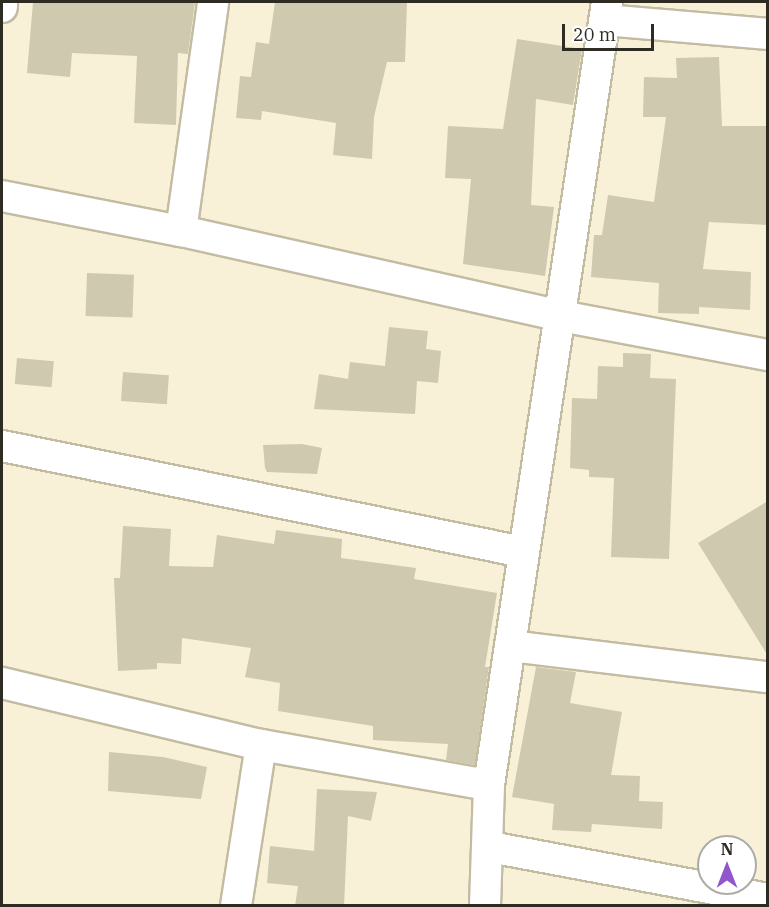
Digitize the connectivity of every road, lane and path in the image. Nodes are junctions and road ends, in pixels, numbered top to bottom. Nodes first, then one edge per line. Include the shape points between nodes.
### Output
1 (2, 2) edge
2 (213, 2) edge
3 (2, 7) edge
4 (606, 11) edge
5 (768, 34) edge
6 (2, 196) edge
7 (181, 231) junction
8 (561, 316) junction
9 (768, 355) edge
10 (2, 446) edge
11 (523, 552) junction
12 (510, 646) junction
13 (768, 676) edge
14 (2, 683) edge
15 (261, 745) junction
16 (489, 785) junction
17 (490, 847) junction
18 (768, 899) edge
19 (236, 906) edge
20 (485, 906) edge

1 - 3 street
2 - 7 street
4 - 5 street
4 - 8 street
6 - 7 street
7 - 8 street
8 - 9 street
8 - 11 street
10 - 11 street
11 - 12 street
12 - 13 street
12 - 16 street
14 - 15 street
15 - 16 street
15 - 19 street
16 - 17 street
17 - 18 street
17 - 20 street

